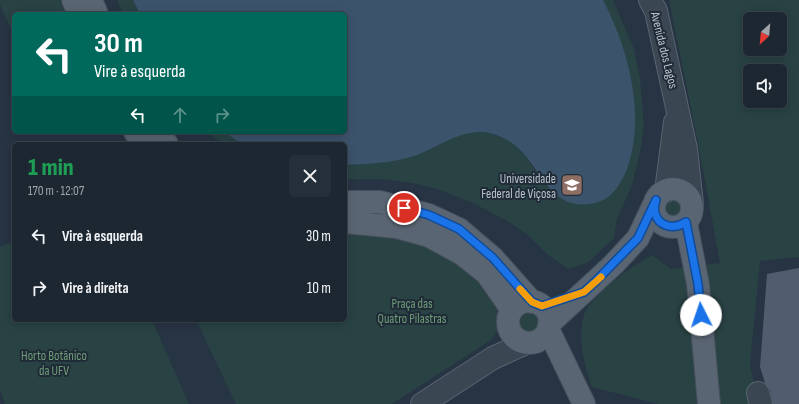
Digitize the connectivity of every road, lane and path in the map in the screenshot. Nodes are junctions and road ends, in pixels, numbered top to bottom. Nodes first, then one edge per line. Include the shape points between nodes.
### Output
1 (73, 0) edge
2 (91, 0) edge
3 (650, 0) edge
4 (78, 12) edge
5 (96, 12) edge
6 (677, 101) junction
7 (661, 195) junction
8 (347, 202) edge
9 (689, 213) junction
10 (347, 222) edge
11 (663, 224) junction
12 (638, 238) junction
13 (533, 323) junction
14 (422, 404) edge
15 (584, 404) edge
16 (709, 404) edge

1 - 4 main road
2 - 5 main road
3 - 6 street, Avenida dos Lagos via 656,11
6 - 7 street, Avenida dos Lagos
6 - 9 street, Avenida dos Lagos via 686,149
7 - 9 main road via 677,190 682,192 690,199
7 - 11 main road via 655,205 656,216
7 - 12 main road
8 - 13 main road via 380,202 429,215 459,229 493,258
9 - 11 main road via 675,227
9 - 16 main road
10 - 13 main road via 396,227 429,236 462,254 487,274
11 - 12 main road
12 - 13 main road via 584,292
13 - 14 street via 493,358
13 - 15 main road via 574,383

